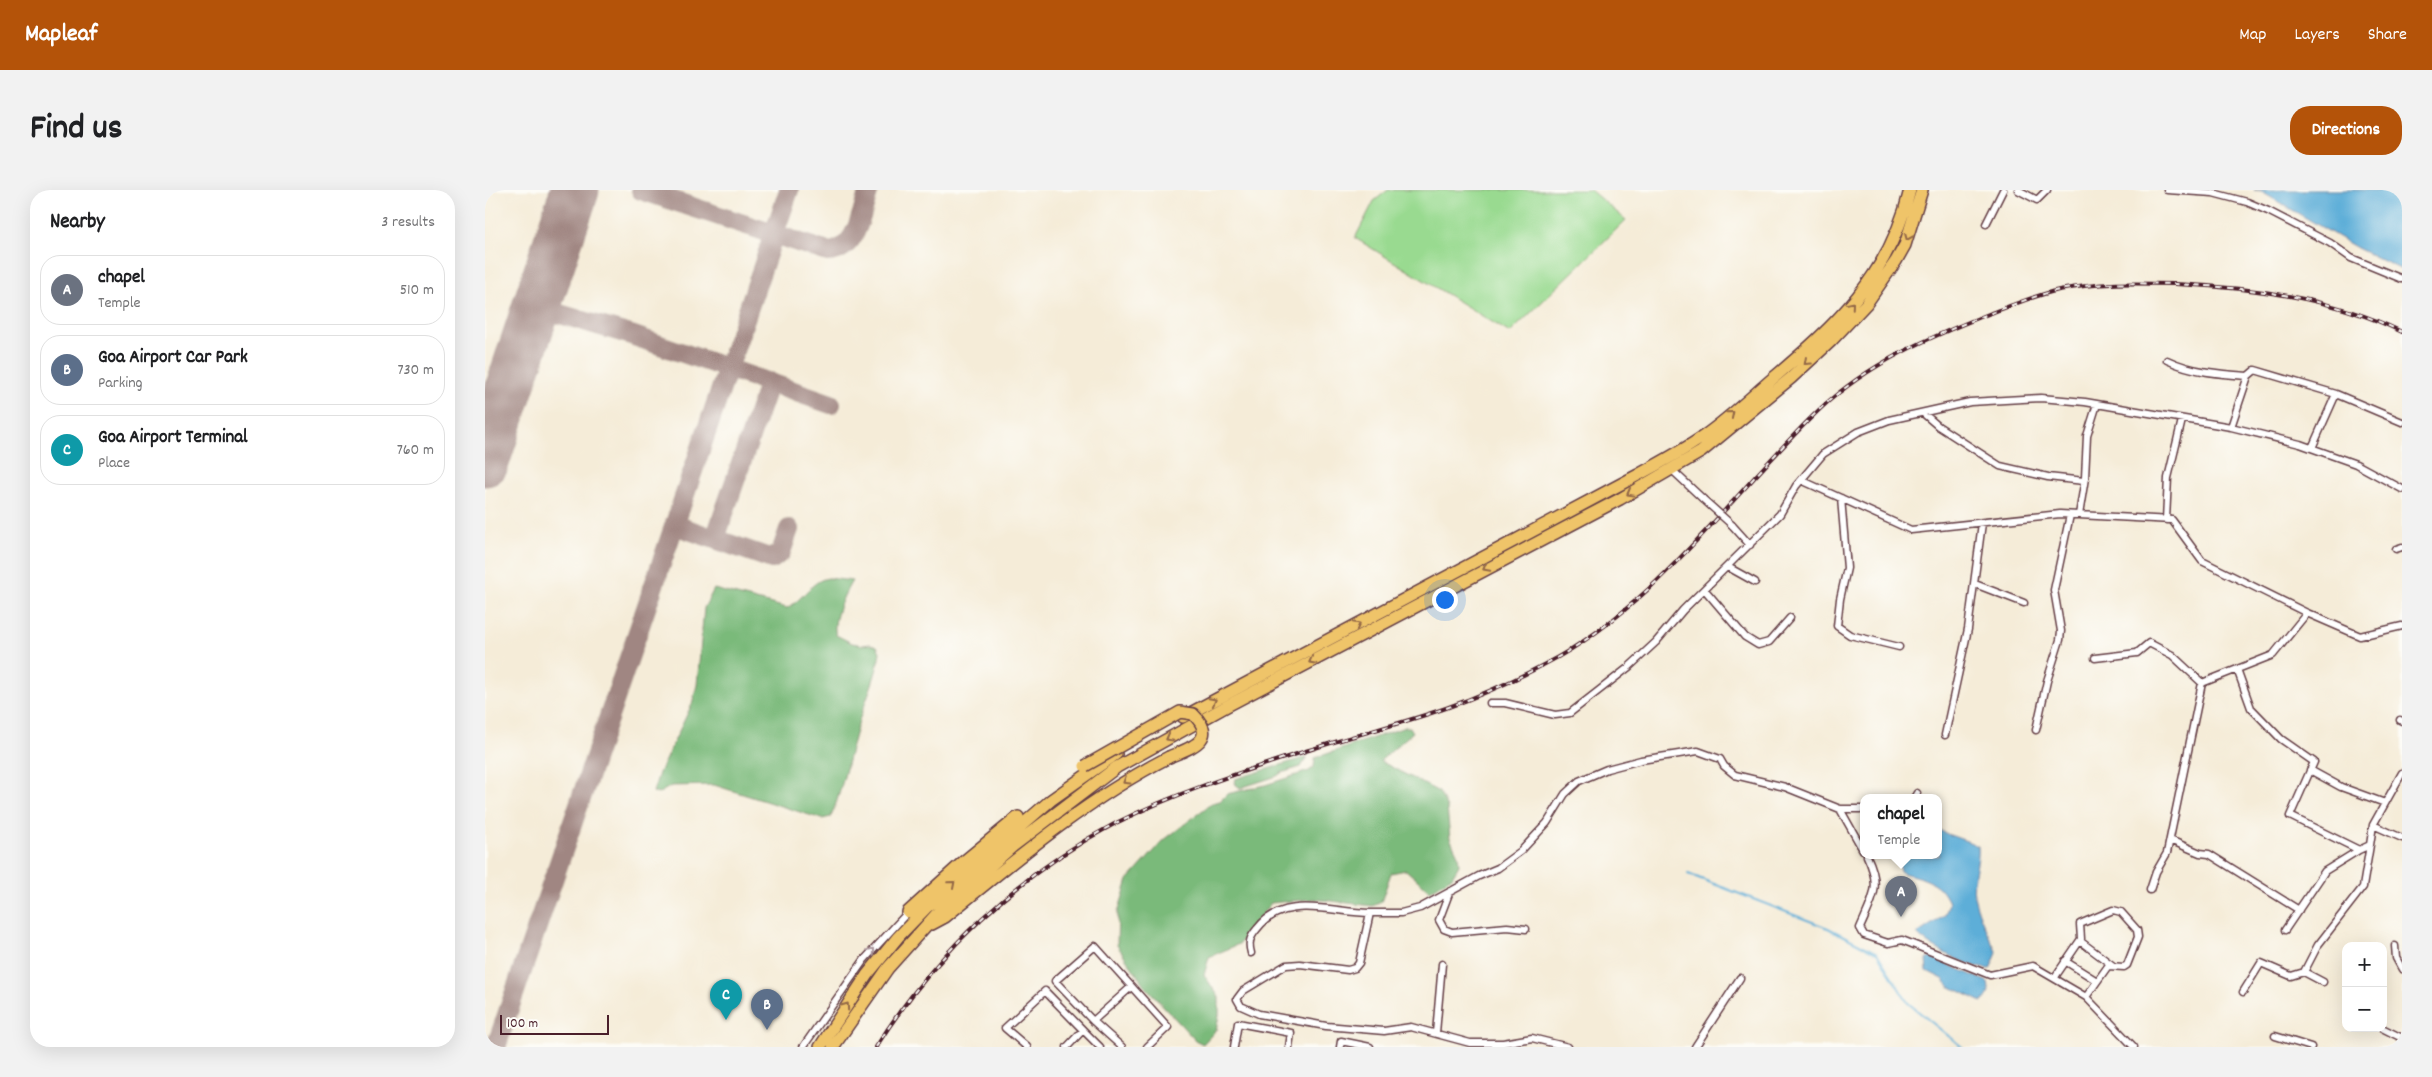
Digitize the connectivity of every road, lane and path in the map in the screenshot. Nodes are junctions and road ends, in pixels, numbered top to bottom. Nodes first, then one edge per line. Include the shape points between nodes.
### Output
1 (1910, 190) edge
2 (1922, 190) edge
3 (2003, 190) edge
4 (2018, 190) edge
5 (2047, 190) edge
6 (2167, 190) edge
7 (1986, 224) dead end
8 (2402, 280) edge
9 (2167, 360) dead end
10 (2248, 376) junction
11 (2336, 394) junction
12 (2097, 404) junction
13 (1923, 413) junction
14 (2182, 420) junction
15 (2402, 422) edge
16 (2231, 427) junction
17 (2312, 448) junction
18 (1659, 464) junction
19 (1673, 470) junction
20 (1801, 480) junction
21 (2084, 481) junction
22 (2402, 489) edge
23 (1841, 498) junction
24 (2070, 515) junction
25 (2079, 515) junction
26 (2167, 520) junction
27 (1982, 523) junction
28 (1750, 545) junction
29 (1728, 567) junction
30 (1755, 582) dead end
31 (1975, 584) junction
32 (1705, 590) junction
33 (2024, 603) dead end
34 (2307, 613) junction
35 (1790, 618) dead end
36 (2402, 626) edge
37 (1899, 647) dead end
38 (2095, 658) dead end
39 (2237, 669) junction
40 (2202, 683) junction
41 (1490, 703) dead end
42 (2036, 730) dead end
43 (1945, 734) dead end
44 (2310, 770) junction
45 (2402, 773) edge
46 (2385, 803) junction
47 (1840, 809) junction
48 (1860, 809) edge
49 (2373, 825) junction
50 (2402, 838) edge
51 (2170, 840) junction
52 (1860, 845) edge
53 (2370, 845) junction
54 (2359, 850) junction
55 (1868, 859) edge
56 (1450, 890) junction
57 (2150, 890) dead end
58 (906, 899) dead end
59 (2299, 910) junction
60 (908, 912) junction
61 (1369, 913) junction
62 (909, 925) junction
63 (926, 926) junction
64 (1526, 929) dead end
65 (2285, 930) dead end
66 (2080, 941) junction
67 (2395, 946) dead end
68 (1251, 954) dead end
69 (2065, 961) junction
70 (1442, 964) dead end
71 (2112, 965) junction
72 (2402, 969) edge
73 (2304, 972) junction
74 (2055, 977) junction
75 (1740, 978) dead end
76 (2097, 981) junction
77 (2323, 982) dead end
78 (1131, 987) junction
79 (2243, 992) dead end
80 (2086, 997) junction
81 (1093, 1021) junction
82 (1083, 1030) junction
83 (2387, 1030) edge
84 (1436, 1033) junction
85 (2275, 1036) dead end
86 (2402, 1038) edge
87 (1467, 1045) edge
88 (803, 1047) edge
89 (820, 1047) edge
90 (833, 1047) edge
91 (1027, 1047) edge
92 (1067, 1047) edge
93 (1100, 1047) edge
94 (1121, 1047) edge
95 (1147, 1047) edge
96 (1234, 1047) edge
97 (1289, 1047) edge
98 (1340, 1047) edge
99 (1370, 1047) edge
100 (1569, 1047) edge
101 (1695, 1047) edge
102 (2133, 1047) edge
103 (2311, 1047) edge

18 -> 1 highway via 1712,429 1839,318 1878,269 1897,235
2 -> 19 highway via 1912,228 1896,261 1849,323 1752,410 1701,452
3 - 7 street
4 - 5 street via 2037,200
6 - 8 street via 2213,193 2269,211 2330,243 2351,258
9 - 10 street via 2180,366
10 - 11 street via 2255,370
10 - 16 street
11 - 15 street
11 - 17 street
12 - 13 street via 2041,398 1970,402
12 - 14 street
12 - 21 street via 2087,436
13 - 20 street via 1889,420 1858,432 1823,454
13 - 21 street via 2000,466
14 - 16 street
14 - 26 street via 2168,478
16 - 17 street
17 - 22 street via 2356,464
18 - 19 street
62 -> 18 highway via 949,886 1051,800 1128,746
19 - 28 street, bridge
19 -> 63 highway via 1117,767 1013,846
20 - 23 street
20 - 28 street via 1780,514
21 - 25 street
23 - 27 street via 1911,530
23 - 37 street via 1847,568 1837,626 1850,635
24 - 25 street
24 - 27 street
24 - 42 street via 2054,590 2060,640
25 - 26 street
26 - 34 street via 2172,520 2202,561
27 - 31 street
28 - 29 street
29 - 30 street
29 - 32 street
31 - 33 street
31 - 43 street via 1969,629
32 - 35 street via 1745,638 1758,645 1769,642
32 - 41 street via 1629,667 1570,713 1555,714
34 - 36 street via 2360,636
34 - 39 street via 2273,656
38 - 40 street via 2137,653 2149,643 2172,655
39 - 40 street
39 - 44 street via 2251,708 2281,739 2314,762
40 - 51 street
44 - 46 street via 2341,787
44 - 54 street via 2290,816
45 - 46 street
46 - 49 street
47 - 48 street
47 - 52 street
47 - 56 street via 1785,787 1735,775 1720,759 1698,751 1641,760 1579,781 1521,851 1499,868
49 - 50 street
49 - 53 street
51 - 57 street
51 - 59 street via 2209,854
53 - 54 street
53 - 73 street via 2363,887 2318,945
54 - 59 street via 2325,871
55 - 74 street via 1875,875 1873,896 1860,928 1864,935 1888,943 1902,940 1990,975 2033,966
56 - 61 street via 1421,908 1401,913
56 - 64 street via 1439,920 1444,929 1451,932 1507,927
58 - 60 highway
59 - 65 street
60 - 62 highway
60 -> 63 highway, bridge via 962,862 1085,766 1180,712 1189,712 1198,718 1204,734 1198,744 1124,782 1085,807 945,917
88 -> 60 street via 864,960
61 - 68 street via 1306,906 1277,914 1254,933 1249,946
61 - 84 street via 1359,963 1355,968 1286,965 1243,991 1237,999 1241,1006 1259,1014 1299,1022 1384,1031 1411,1027
89 -> 62 highway via 867,974
63 - 90 highway via 888,968
66 - 69 street
66 - 71 street
66 - 71 street via 2080,924 2113,910 2121,912 2137,930 2138,937 2127,965
67 - 72 street via 2396,958
69 - 74 street
69 - 76 street
70 - 84 street
71 - 76 street
73 - 77 street
73 - 79 street via 2291,976 2261,963
74 - 80 street
75 - 101 street
76 - 80 street
78 - 81 street
78 - 81 street via 1095,946 1075,963 1055,981
78 - 95 street via 1167,1026
80 - 102 street
81 - 94 street
82 - 91 street via 1045,991 1005,1028
82 - 92 street
82 - 93 street
83 - 86 street
84 - 87 street
85 - 103 street
87 - 100 street via 1532,1038
96 - 97 street via 1237,1023 1291,1033
98 - 99 street via 1341,1041

